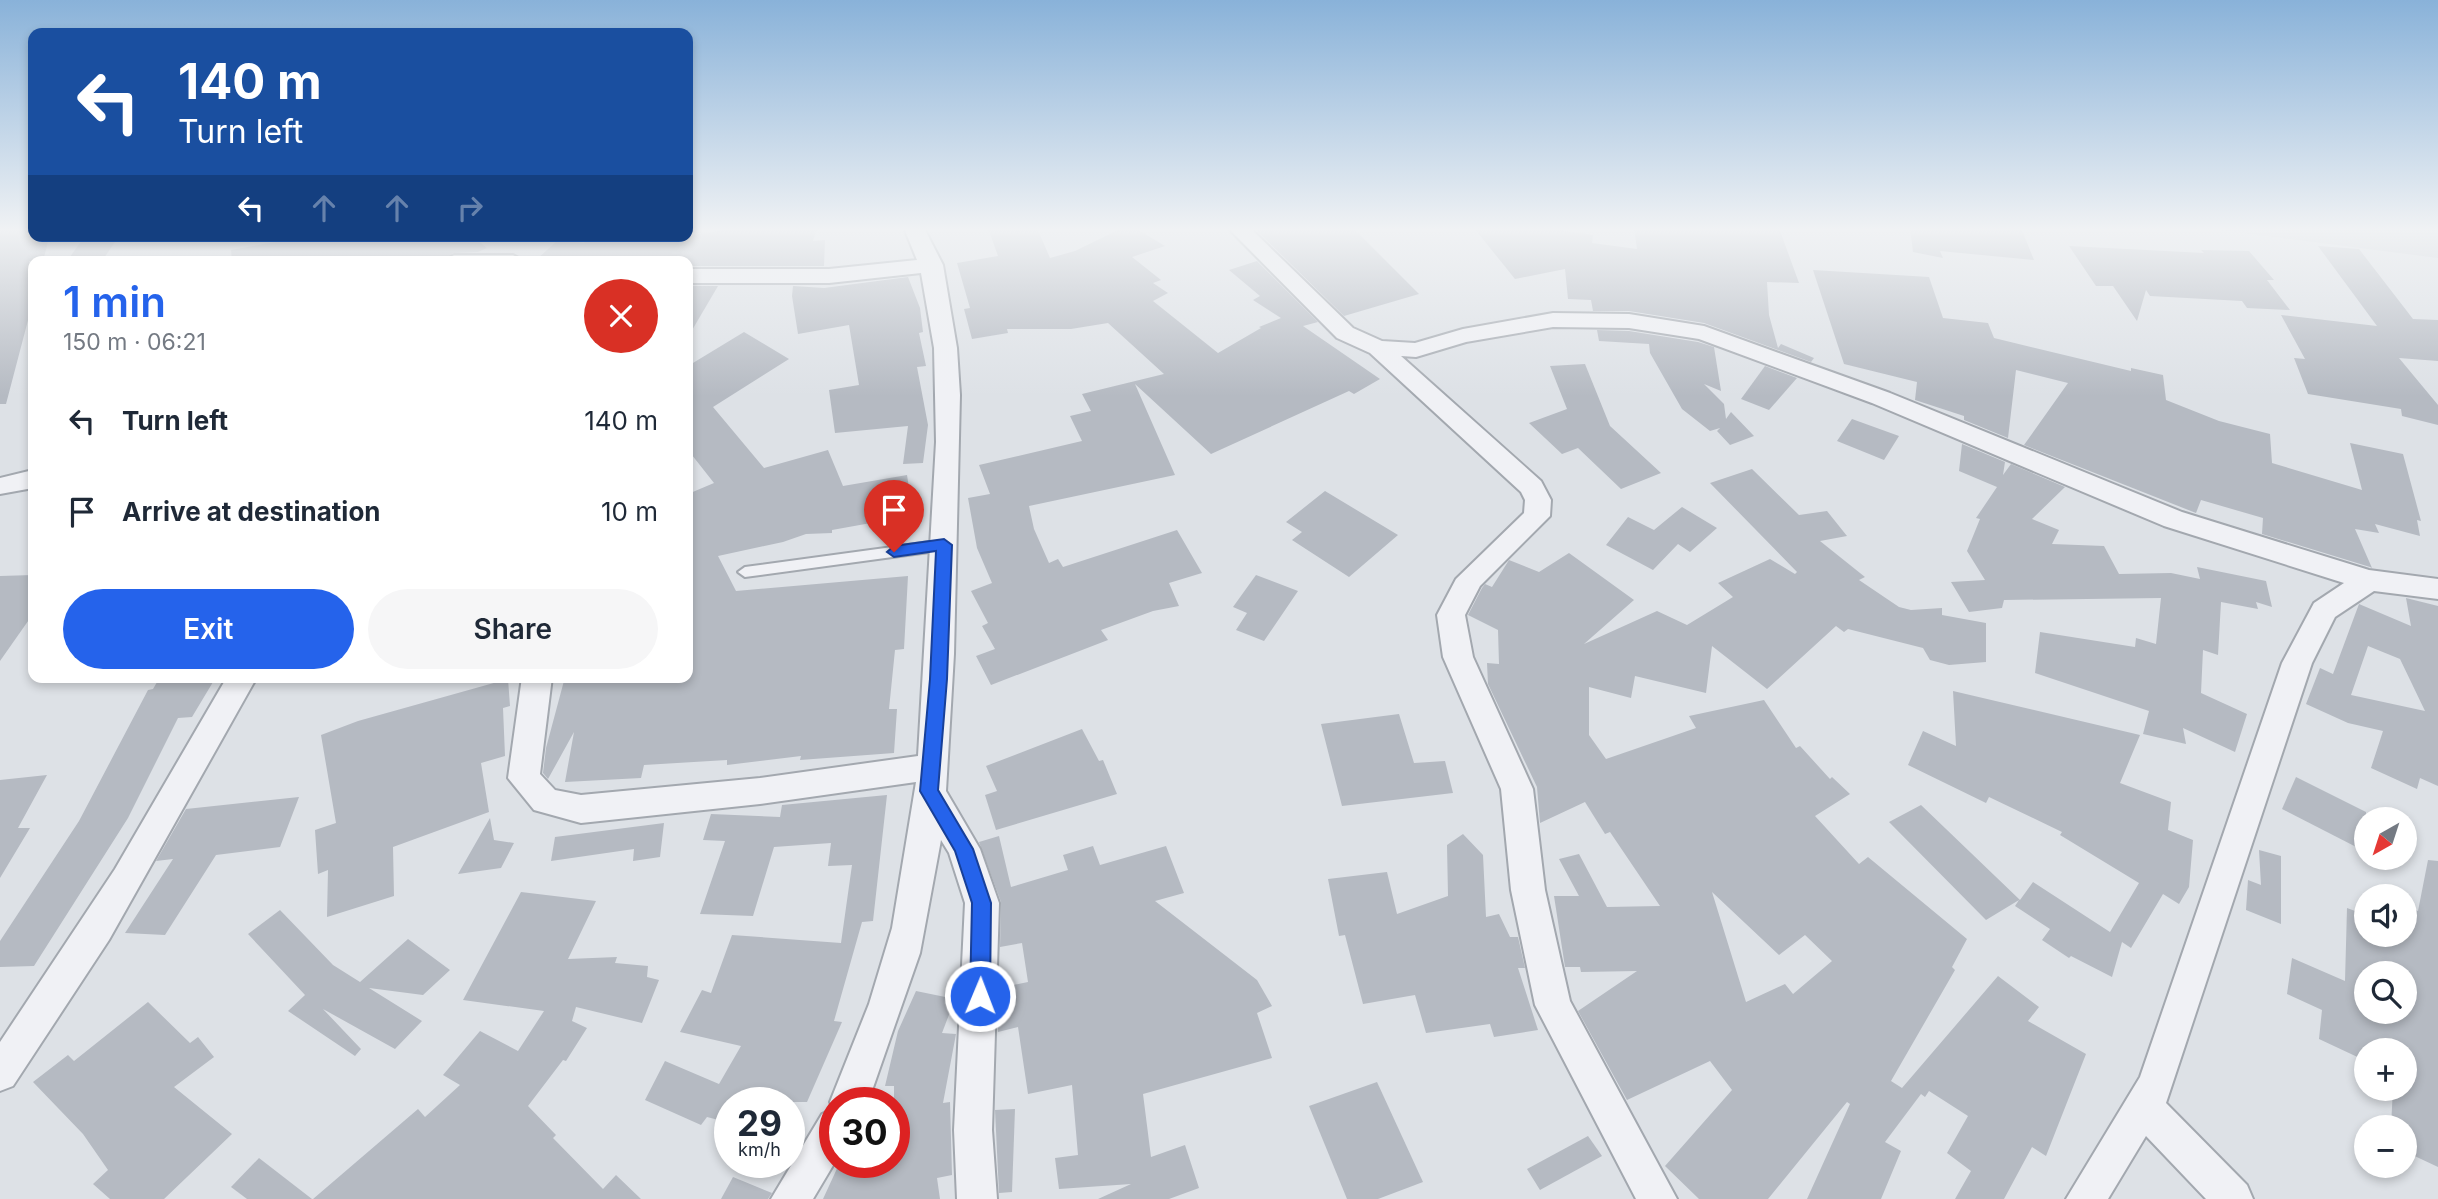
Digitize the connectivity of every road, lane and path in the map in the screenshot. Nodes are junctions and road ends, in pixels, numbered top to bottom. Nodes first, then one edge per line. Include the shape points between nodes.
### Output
1 (935, 284) edge
2 (1295, 284) edge
3 (1378, 348) junction
4 (28, 480) edge
5 (2, 486) dead end
6 (944, 545) junction
7 (745, 572) dead end
8 (2369, 580) junction
9 (2438, 589) edge
10 (239, 683) edge
11 (536, 683) edge
12 (930, 779) junction
13 (0, 1073) edge
14 (855, 1087) edge
15 (2144, 1107) junction
16 (819, 1153) edge
17 (791, 1199) edge
18 (977, 1199) edge
19 (1657, 1199) edge
20 (2086, 1199) edge
21 (2233, 1199) edge

1 - 6 street via 946,363
2 - 3 street via 1345,333
3 - 8 street via 1416,350 1553,320 1629,321 1704,333 1881,398 2173,519
3 - 19 street via 1532,486 1538,500 1537,516 1470,579 1451,615 1458,657 1517,789 1528,890 1553,1005
4 - 5 street
6 - 7 lane
6 - 12 street
8 - 9 street
8 - 15 street via 2323,610 2297,663 2155,1086
10 - 13 street via 120,889
11 - 12 street via 524,778 545,801 581,809
12 - 14 street via 915,904 886,1007
12 - 18 street via 964,849 982,903 973,1130
15 - 20 street
15 - 21 street
16 - 17 street

